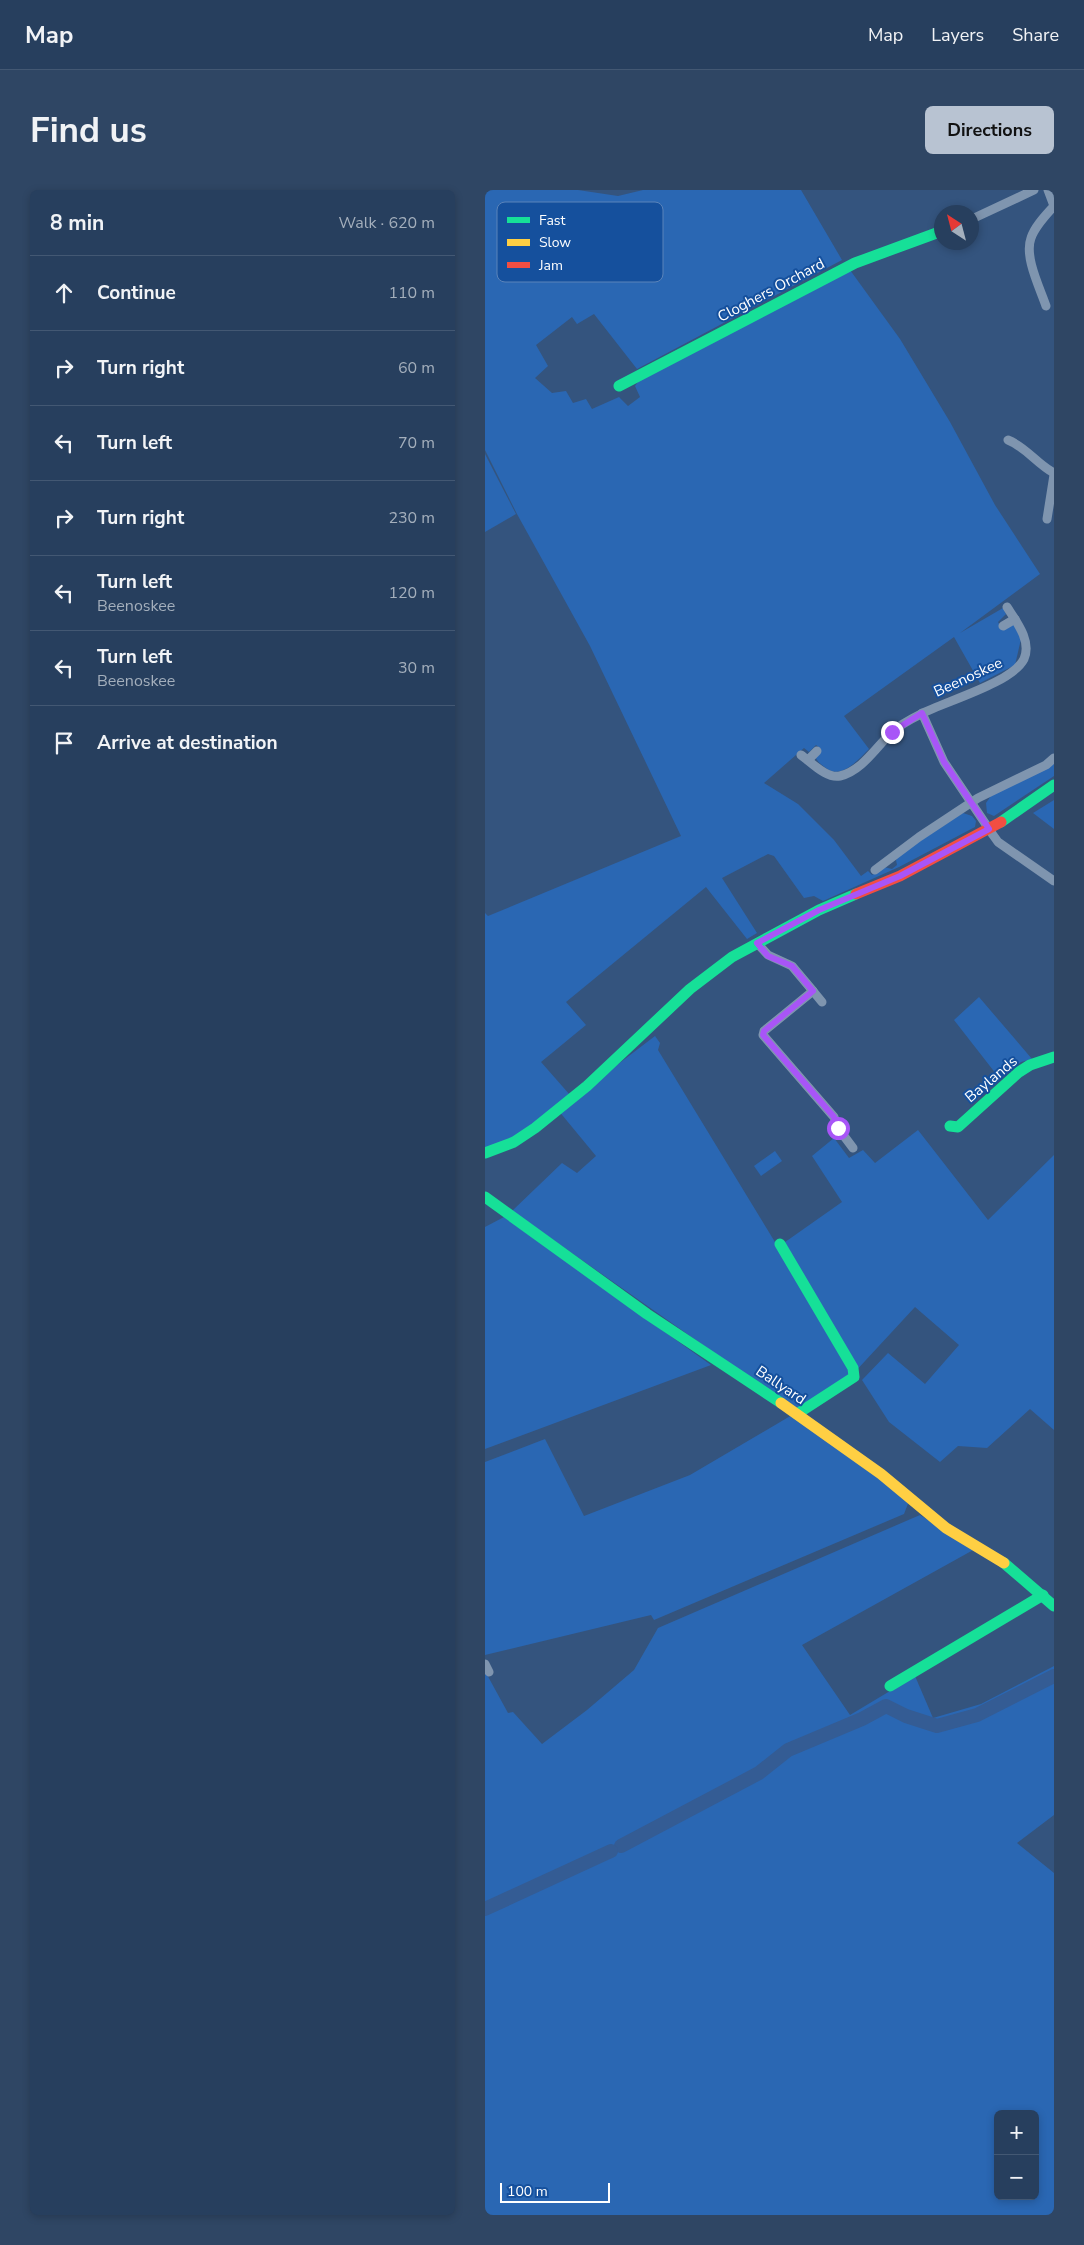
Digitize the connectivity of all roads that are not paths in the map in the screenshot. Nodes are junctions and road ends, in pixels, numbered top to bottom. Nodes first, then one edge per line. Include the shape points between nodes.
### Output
1 (1034, 190) edge
2 (1048, 190) edge
3 (1054, 206) edge
4 (979, 214) edge
5 (934, 234) edge
6 (1046, 306) dead end
7 (619, 386) dead end
8 (1008, 440) dead end
9 (1054, 474) edge
10 (1047, 519) dead end
11 (1007, 607) dead end
12 (1015, 619) junction
13 (1003, 626) dead end
14 (922, 713) junction
15 (817, 751) dead end
16 (1054, 758) edge
17 (1054, 785) edge
18 (972, 802) junction
19 (989, 829) junction
20 (875, 870) dead end
21 (1054, 881) edge
22 (757, 943) junction
23 (813, 991) junction
24 (822, 1002) dead end
25 (1054, 1057) edge
26 (950, 1126) dead end
27 (853, 1148) dead end
28 (485, 1153) edge
29 (485, 1196) edge
30 (780, 1244) dead end
31 (797, 1414) junction
32 (1043, 1595) junction
33 (1054, 1606) edge
34 (891, 1686) dead end

1 - 4 street
2 - 3 street
3 - 6 street via 1030,239 1031,264
5 - 7 street, Cloghers Orchard via 855,263
8 - 9 street
9 - 10 street
11 - 12 street, Beenoskee
12 - 13 street
12 - 14 street, Beenoskee via 1026,643 1025,656 1019,668 1000,680
14 - 15 street, Beenoskee via 892,732 876,750 842,776 828,775 805,758
14 - 18 street, Beenoskee via 944,762
16 - 18 street
17 - 19 street
18 - 19 street, Beenoskee
18 - 20 street via 919,836
19 - 21 street via 999,842
19 - 22 street via 900,876 819,910
22 - 23 street via 768,956 792,966
22 - 28 street via 689,988 594,1079 535,1128 514,1142
23 - 24 street
23 - 27 street via 763,1035 834,1117
25 - 26 street, Baylands via 1019,1072 958,1127
29 - 31 street, Ballyard via 647,1314
30 - 31 street via 853,1368 853,1376
31 - 32 street, Ballyard via 881,1474 947,1528 1012,1568
32 - 33 street, Ballyard
32 - 34 street

